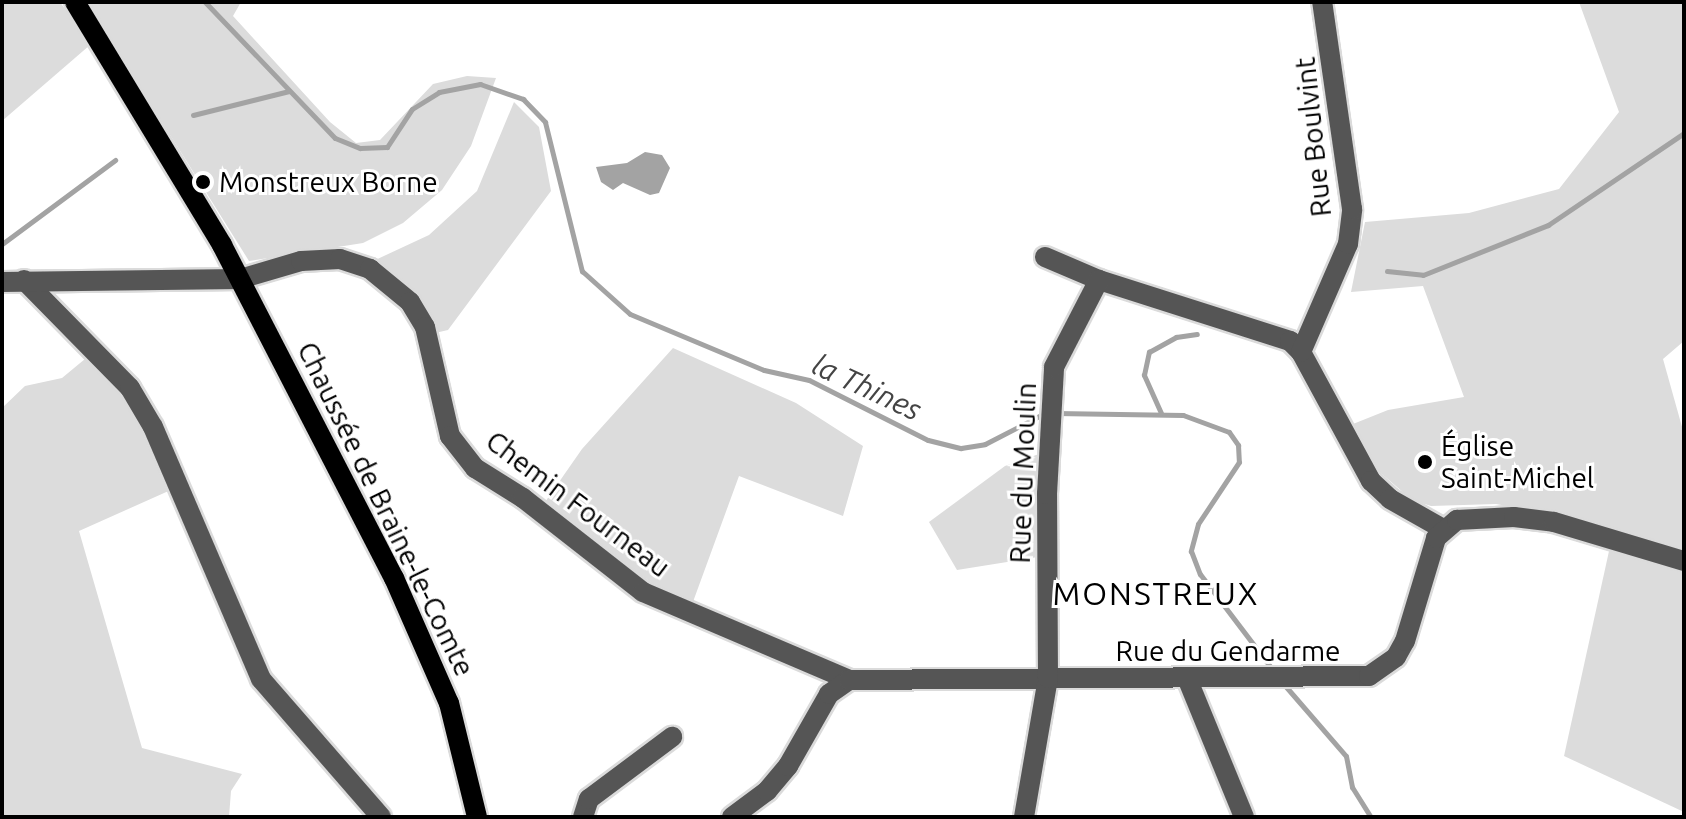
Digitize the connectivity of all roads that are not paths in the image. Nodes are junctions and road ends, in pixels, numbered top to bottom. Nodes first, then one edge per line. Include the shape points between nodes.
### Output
1 (75, 2) edge
2 (1322, 2) edge
3 (1045, 257) dead end
4 (240, 279) junction
5 (24, 280) junction
6 (1099, 280) junction
7 (2, 282) edge
8 (1301, 352) junction
9 (1443, 529) junction
10 (1684, 561) edge
11 (1048, 678) junction
12 (1187, 678) junction
13 (849, 680) junction
14 (672, 737) dead end
15 (381, 817) edge
16 (477, 817) edge
17 (583, 817) edge
18 (732, 817) edge
19 (1024, 817) edge
20 (1244, 817) edge

1 - 4 main road, Chaussée de Braine-le-Comte via 152,122
2 - 8 street, Rue Boulvint via 1352,209 1348,244
3 - 6 street
4 - 5 street
4 - 13 street, Chemin Fourneau via 301,261 340,259 370,269 410,302 436,361 450,436 475,468 523,498 643,592
4 - 16 main road, Chaussée de Braine-le-Comte via 425,644 463,748
5 - 7 street
5 - 15 street via 130,388 153,427 261,679
6 - 8 street via 1290,341
6 - 11 street, Rue du Moulin via 1061,349 1051,413
8 - 9 street via 1371,481 1390,499
9 - 10 street via 1457,520 1480,517 1541,520 1596,530
9 - 12 street, Rue du Gendarme via 1396,657 1357,679
11 - 12 street, Rue du Gendarme
11 - 13 street, Rue du Gendarme
11 - 19 street, Rue du Moulin
12 - 20 street
13 - 18 street via 829,694 788,766
14 - 17 street via 589,799

